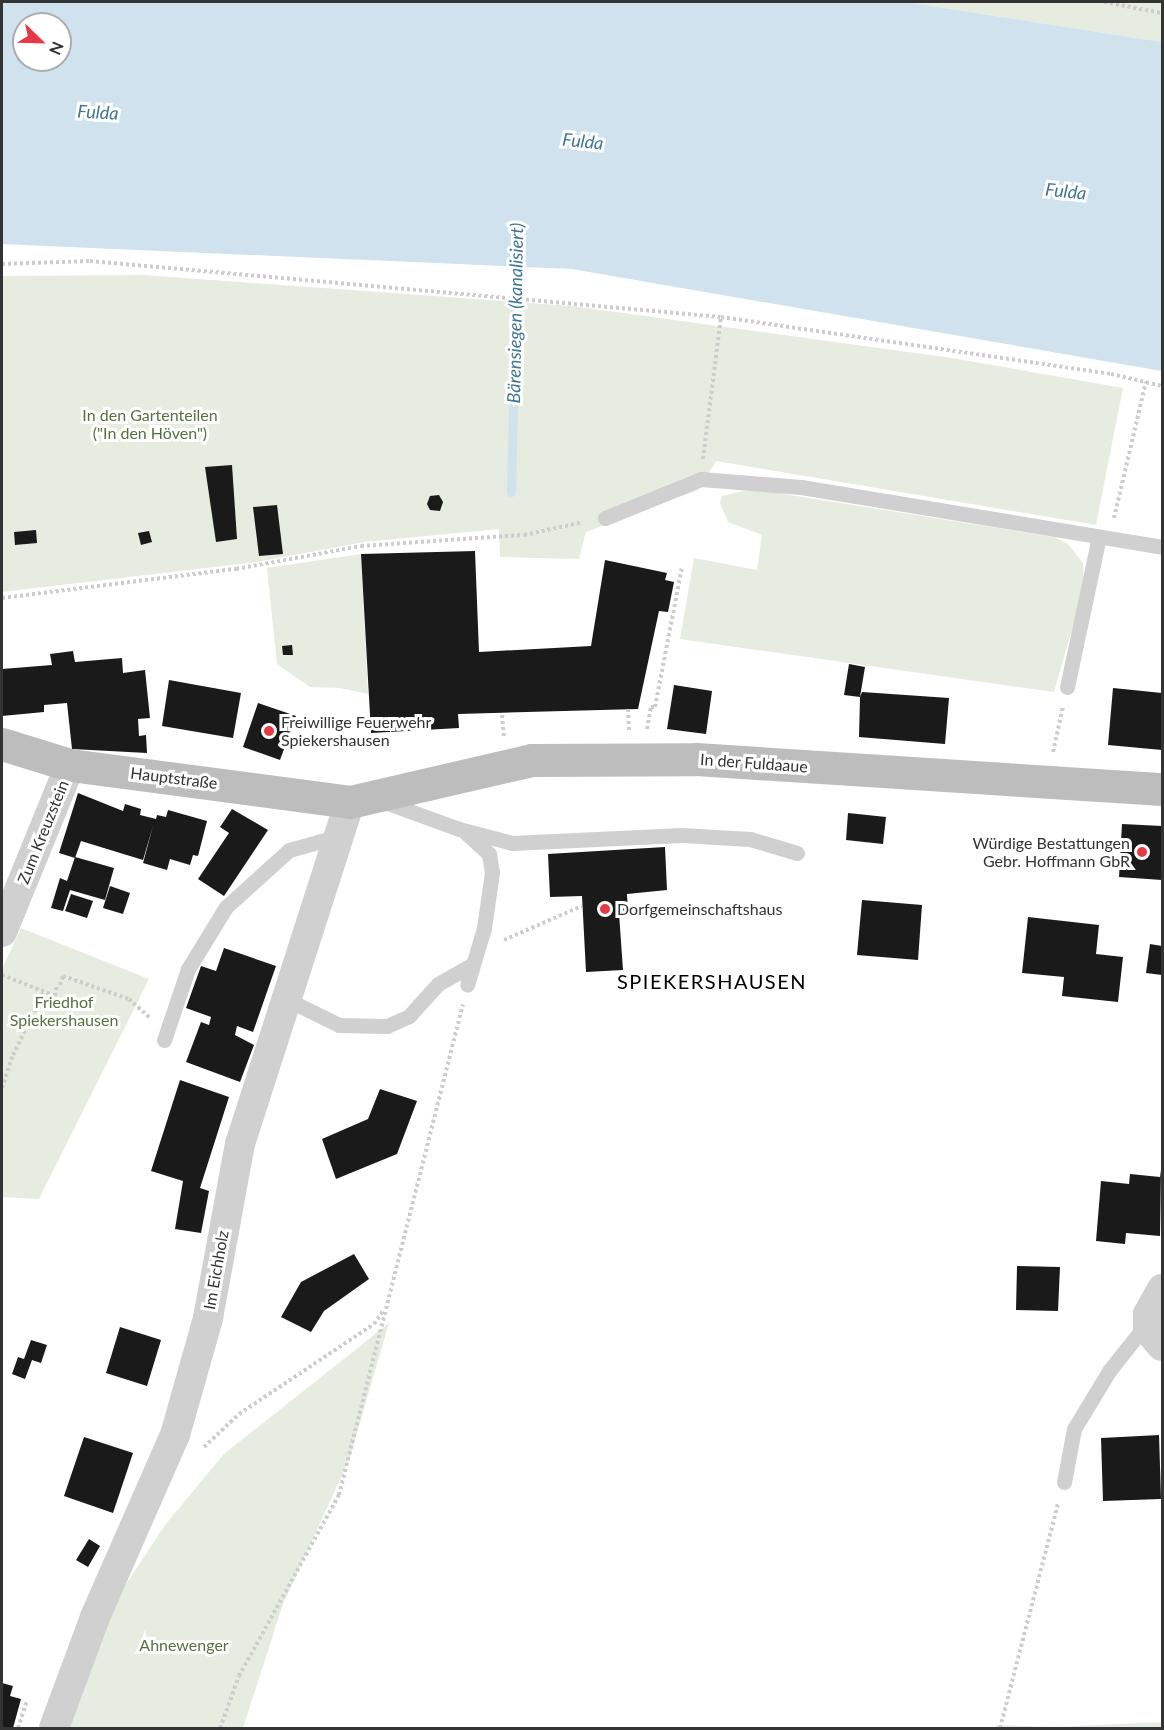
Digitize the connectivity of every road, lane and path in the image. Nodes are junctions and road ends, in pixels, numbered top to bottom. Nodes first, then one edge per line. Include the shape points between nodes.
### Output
1 (1104, 2) edge
2 (1162, 13) edge
3 (2, 264) edge
4 (721, 317) junction
5 (1146, 382) junction
6 (1162, 386) edge
7 (700, 479) junction
8 (605, 518) joint
9 (1104, 538) junction
10 (1162, 547) edge
11 (682, 567) dead end
12 (2, 598) edge
13 (1067, 687) joint
14 (629, 731) dead end
15 (2, 744) edge
16 (70, 765) junction
17 (1047, 782) junction
18 (1162, 789) edge
19 (360, 799) junction
20 (459, 829) junction
21 (339, 836) junction
22 (797, 854) dead end
23 (582, 906) dead end
24 (2, 932) edge
25 (480, 941) junction
26 (473, 964) junction
27 (2, 975) edge
28 (467, 986) joint
29 (44, 992) junction
30 (286, 999) junction
31 (166, 1023) junction
32 (164, 1040) dead end
33 (2, 1088) edge
34 (1162, 1289) edge
35 (386, 1308) junction
36 (1155, 1334) edge
37 (197, 1454) dead end
38 (1064, 1482) joint
39 (27, 1701) dead end
40 (18, 1728) edge
41 (54, 1728) edge
42 (220, 1728) edge
43 (1000, 1728) edge

1 - 2 path
3 - 4 path via 90,261
4 - 5 path
4 - 7 path
5 - 6 path
5 - 9 path
7 - 8 lane
7 - 9 lane via 801,487
8 - 12 path via 524,535 361,546 236,570
9 - 10 lane
9 - 13 lane
11 - 14 path via 656,707 651,707 647,730
13 - 17 path
15 - 16 street, Hauptstraße
16 - 19 street, Hauptstraße
16 - 24 street, Zum Kreuzstein
17 - 18 street, In der Fuldaaue
17 - 19 street, In der Fuldaaue via 696,759 532,760
19 - 20 lane
19 - 21 street, Im Eichholz
20 - 22 lane via 512,843 681,835 750,839
20 - 25 lane via 489,854 492,872
21 - 30 street, Im Eichholz
21 - 31 lane via 289,850 226,907 188,969
23 - 25 path via 496,944
25 - 26 lane
26 - 28 lane
26 - 30 lane via 438,984 409,1016 387,1026 339,1025
27 - 29 path
28 - 35 path
29 - 31 path via 55,996 63,976 129,999 147,1017
29 - 33 path via 12,1055
30 - 41 street, Im Eichholz via 240,1144 208,1318 175,1436 95,1617
31 - 32 lane
34 - 36 street via 1148,1314
35 - 37 path via 374,1324 239,1414
35 - 42 path via 339,1495 239,1676
36 - 38 lane via 1109,1371 1074,1429
38 - 43 path
39 - 40 path

